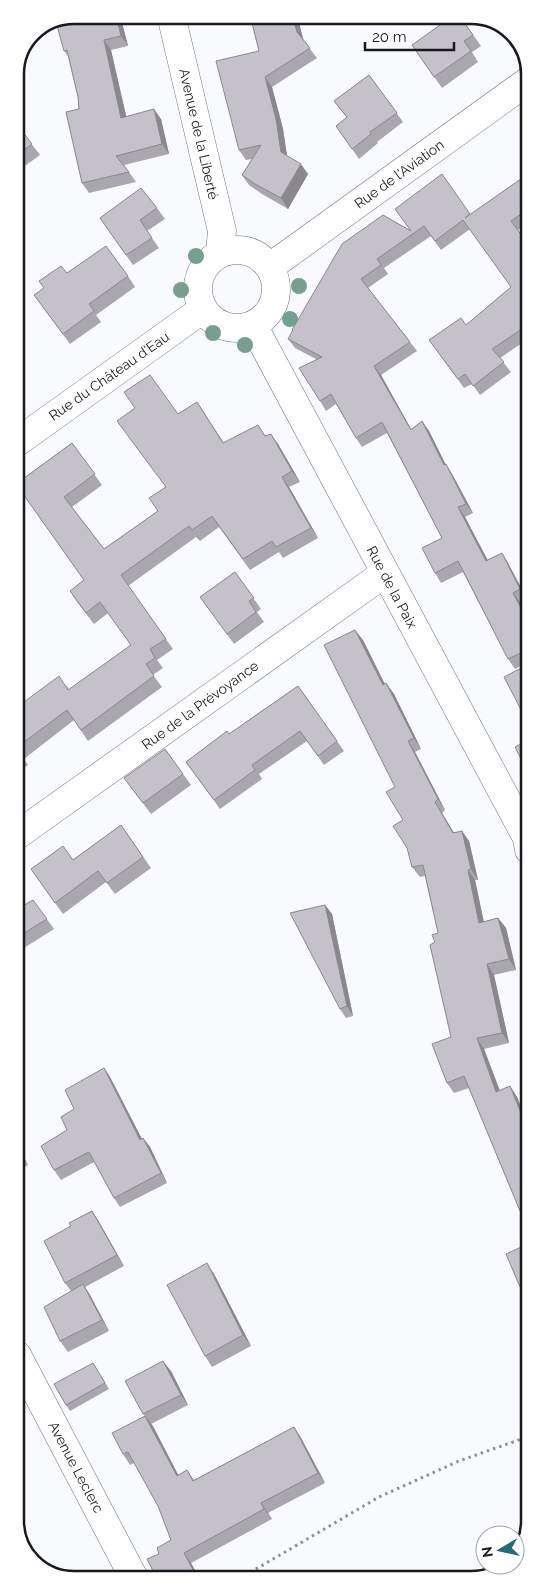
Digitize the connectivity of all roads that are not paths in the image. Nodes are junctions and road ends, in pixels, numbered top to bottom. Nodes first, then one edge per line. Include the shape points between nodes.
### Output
1 (173, 24) edge
2 (521, 87) edge
3 (220, 253) junction
4 (270, 267) junction
5 (203, 309) junction
6 (253, 325) junction
7 (24, 437) edge
8 (385, 573) junction
9 (521, 829) edge
10 (24, 830) edge
11 (24, 1368) edge
12 (130, 1571) edge

1 - 3 street, Avenue de la Liberté via 222,232
2 - 4 street, Rue de l'Aviation
3 - 4 street via 242,249 253,252
3 - 5 street via 201,271 198,297
4 - 6 street via 276,293 272,306
5 - 6 street via 210,318 231,328
5 - 7 street, Rue du Château d'Eau
6 - 8 street, Rue de la Paix
8 - 9 street, Rue de la Paix
8 - 10 street, Rue de la Prévoyance
11 - 12 street, Avenue Leclerc

